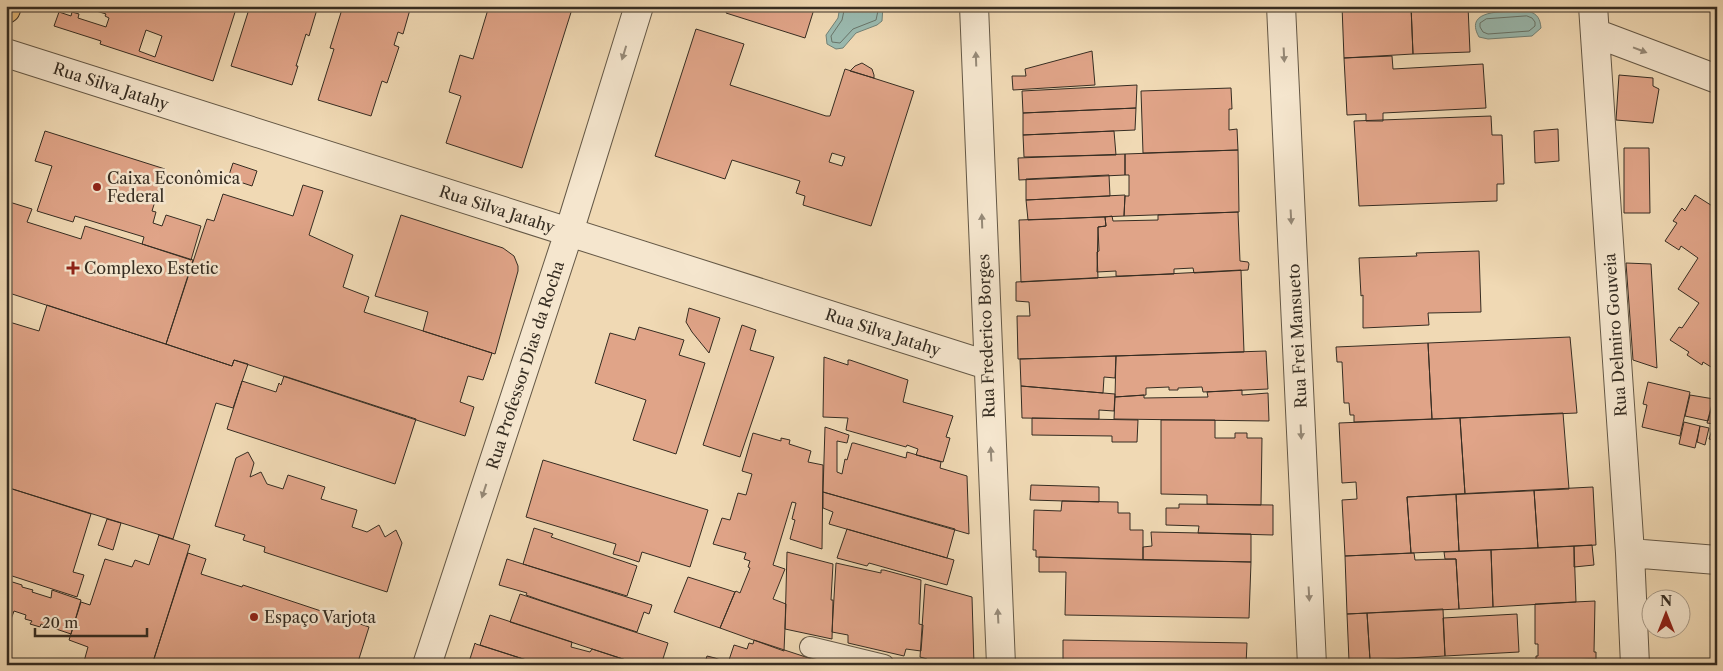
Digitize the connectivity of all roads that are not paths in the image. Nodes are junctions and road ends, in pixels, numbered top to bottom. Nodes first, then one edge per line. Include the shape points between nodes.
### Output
1 (639, 6) edge
2 (974, 6) edge
3 (1281, 6) edge
4 (1594, 19) edge
5 (6, 53) edge
6 (1717, 79) edge
7 (569, 232) junction
8 (987, 365) junction
9 (1630, 553) junction
10 (1717, 560) edge
11 (810, 647) dead end
12 (427, 665) edge
13 (884, 665) edge
14 (1000, 665) edge
15 (1312, 665) edge
16 (1635, 665) edge

1 -> 7 street, Rua Professor Dias da Rocha
8 -> 2 street, Rua Frederico Borges
3 -> 15 street, Rua Frei Mansueto
4 -> 6 street
4 - 9 street, Rua Delmiro Gouveia
5 - 7 street, Rua Silva Jatahy
7 - 8 street, Rua Silva Jatahy
7 -> 12 street, Rua Professor Dias da Rocha
14 -> 8 street, Rua Frederico Borges
9 - 10 street
9 - 16 street, Rua Delmiro Gouveia
11 - 13 lane

